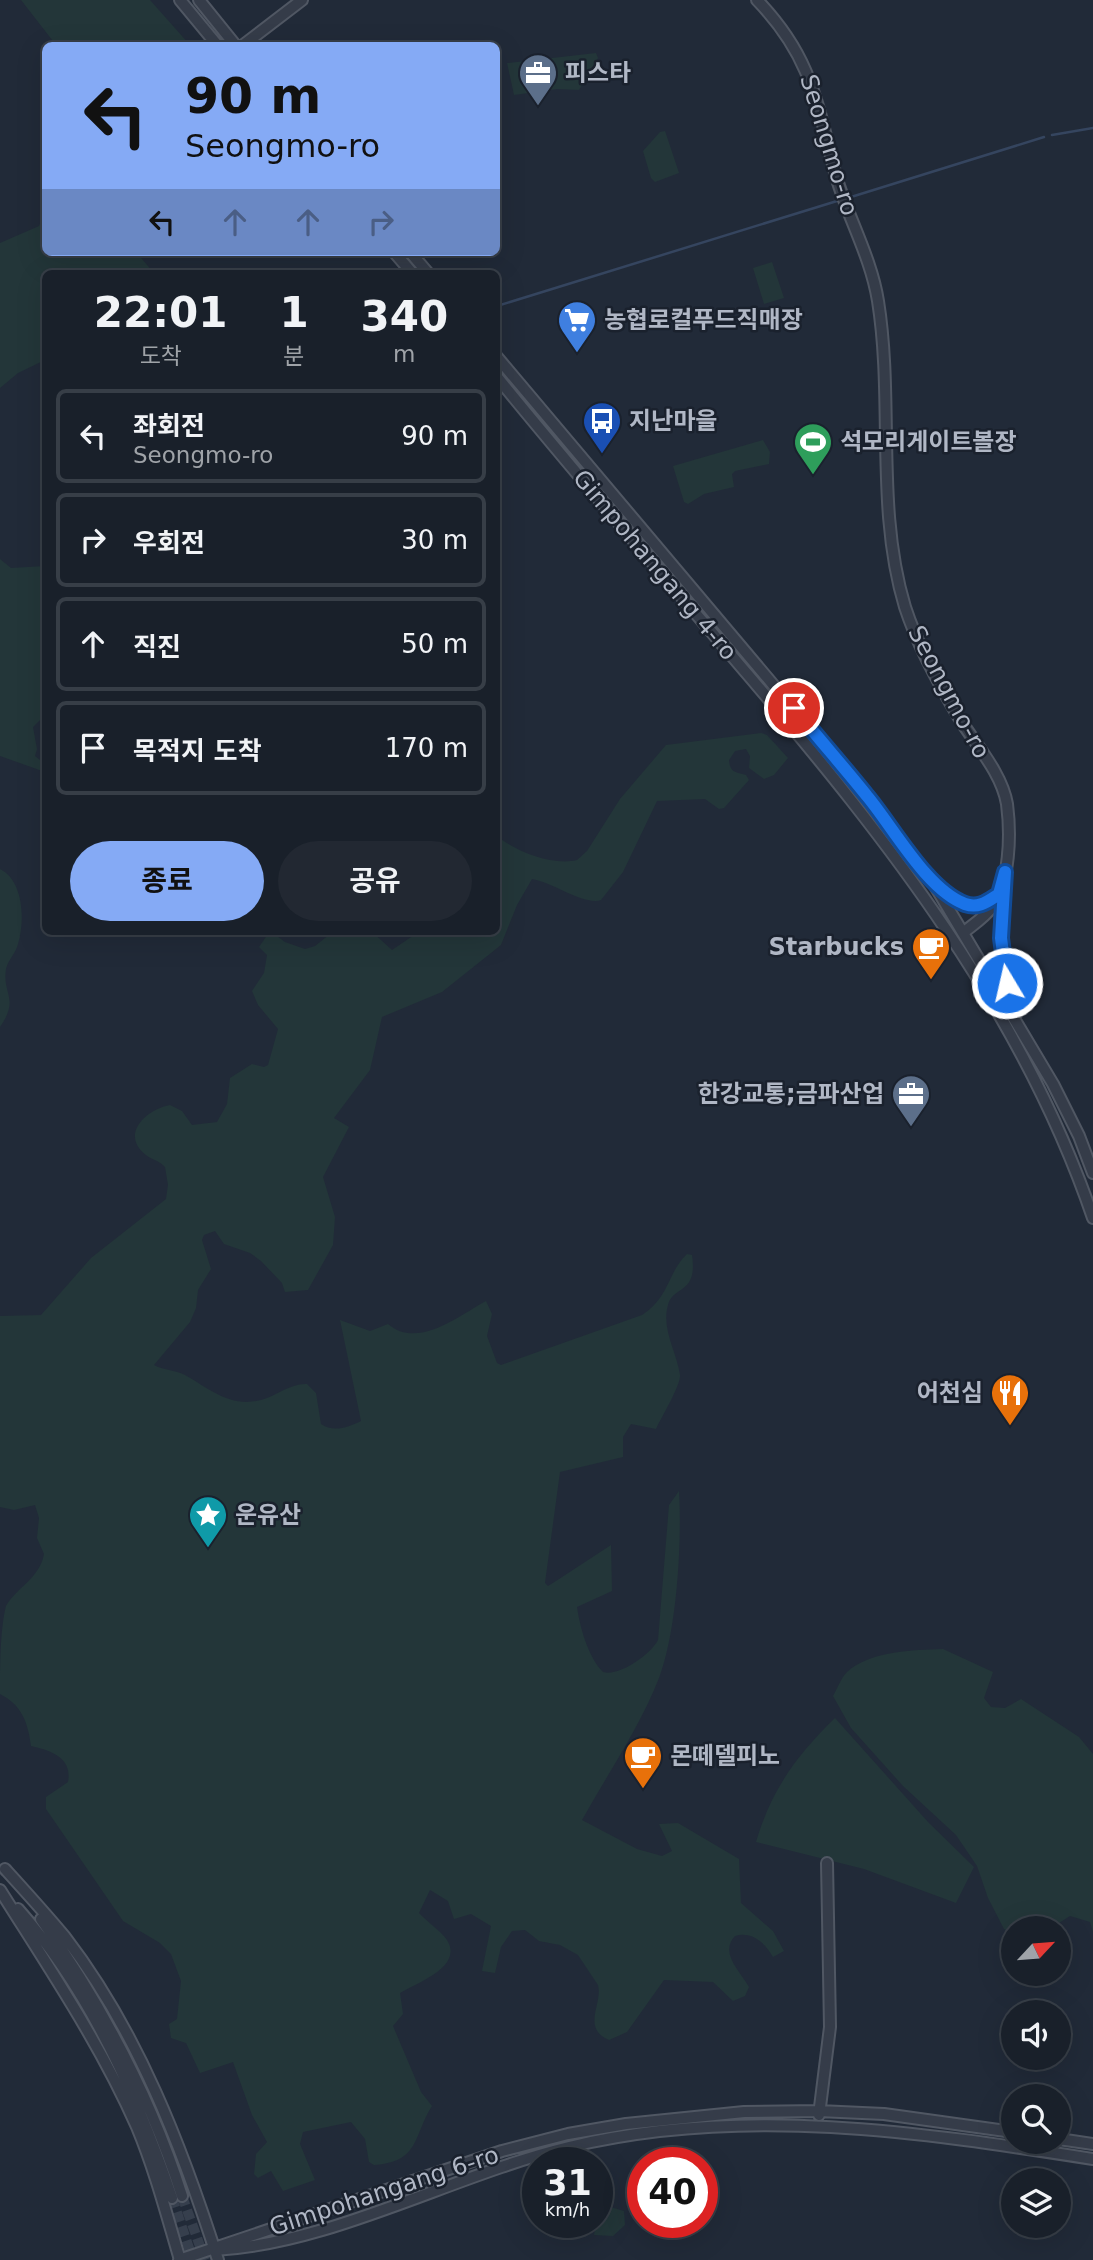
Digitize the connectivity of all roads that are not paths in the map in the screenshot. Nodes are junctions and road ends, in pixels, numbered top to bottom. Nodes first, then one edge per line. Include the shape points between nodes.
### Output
1 (180, 0) edge
2 (200, 0) edge
3 (302, 0) edge
4 (757, 0) edge
5 (215, 42) edge
6 (233, 42) edge
7 (247, 42) edge
8 (397, 256) edge
9 (413, 256) edge
10 (409, 270) edge
11 (425, 270) edge
12 (500, 361) edge
13 (500, 381) edge
14 (1005, 872) junction
15 (932, 881) junction
16 (999, 894) junction
17 (964, 932) junction
18 (1022, 1029) junction
19 (1093, 1173) edge
20 (1093, 1217) edge
21 (827, 1863) dead end
22 (3, 1865) edge
23 (0, 1889) edge
24 (819, 2111) junction
25 (818, 2125) junction
26 (1001, 2130) edge
27 (1071, 2141) edge
28 (1093, 2144) edge
29 (1093, 2159) edge
30 (197, 2196) junction
31 (173, 2200) junction
32 (216, 2255) edge
33 (180, 2260) edge

1 - 5 street
2 - 6 street
3 - 7 street
4 - 14 street, Seongmo-ro via 791,42 811,79 837,177 874,285 900,585 931,668 1002,788 1008,819
8 - 10 street
9 - 11 street
12 - 15 street, Gimpohangang 4-ro via 866,795
13 - 20 street, Gimpohangang 4-ro via 834,777 936,911 1061,1135
14 - 16 street, Seongmo-ro
14 - 18 street via 1002,961
15 - 16 street via 957,900 974,906
15 - 17 street, Gimpohangang 4-ro
16 - 17 street, Seongmo-ro via 986,914
17 - 18 street, Gimpohangang 4-ro
18 - 19 street, Gimpohangang 4-ro via 1071,1119
21 - 24 street via 830,2027
22 - 30 street via 65,1938 114,2015 169,2119
22 - 31 street via 77,1971 109,2028 158,2128
23 - 31 street via 70,1998
24 - 25 street
24 - 26 street, Gimpohangang 6-ro via 884,2114
24 - 32 street, Gimpohangang 6-ro via 690,2116 568,2134 502,2151 245,2237
25 - 29 street, Gimpohangang 6-ro via 902,2131
25 - 32 street, Gimpohangang 6-ro via 730,2126 571,2146 254,2248
27 - 28 street
30 - 31 street via 182,2203
30 - 32 street
31 - 33 street
32 - 33 street, Gimpohangang 6-ro

